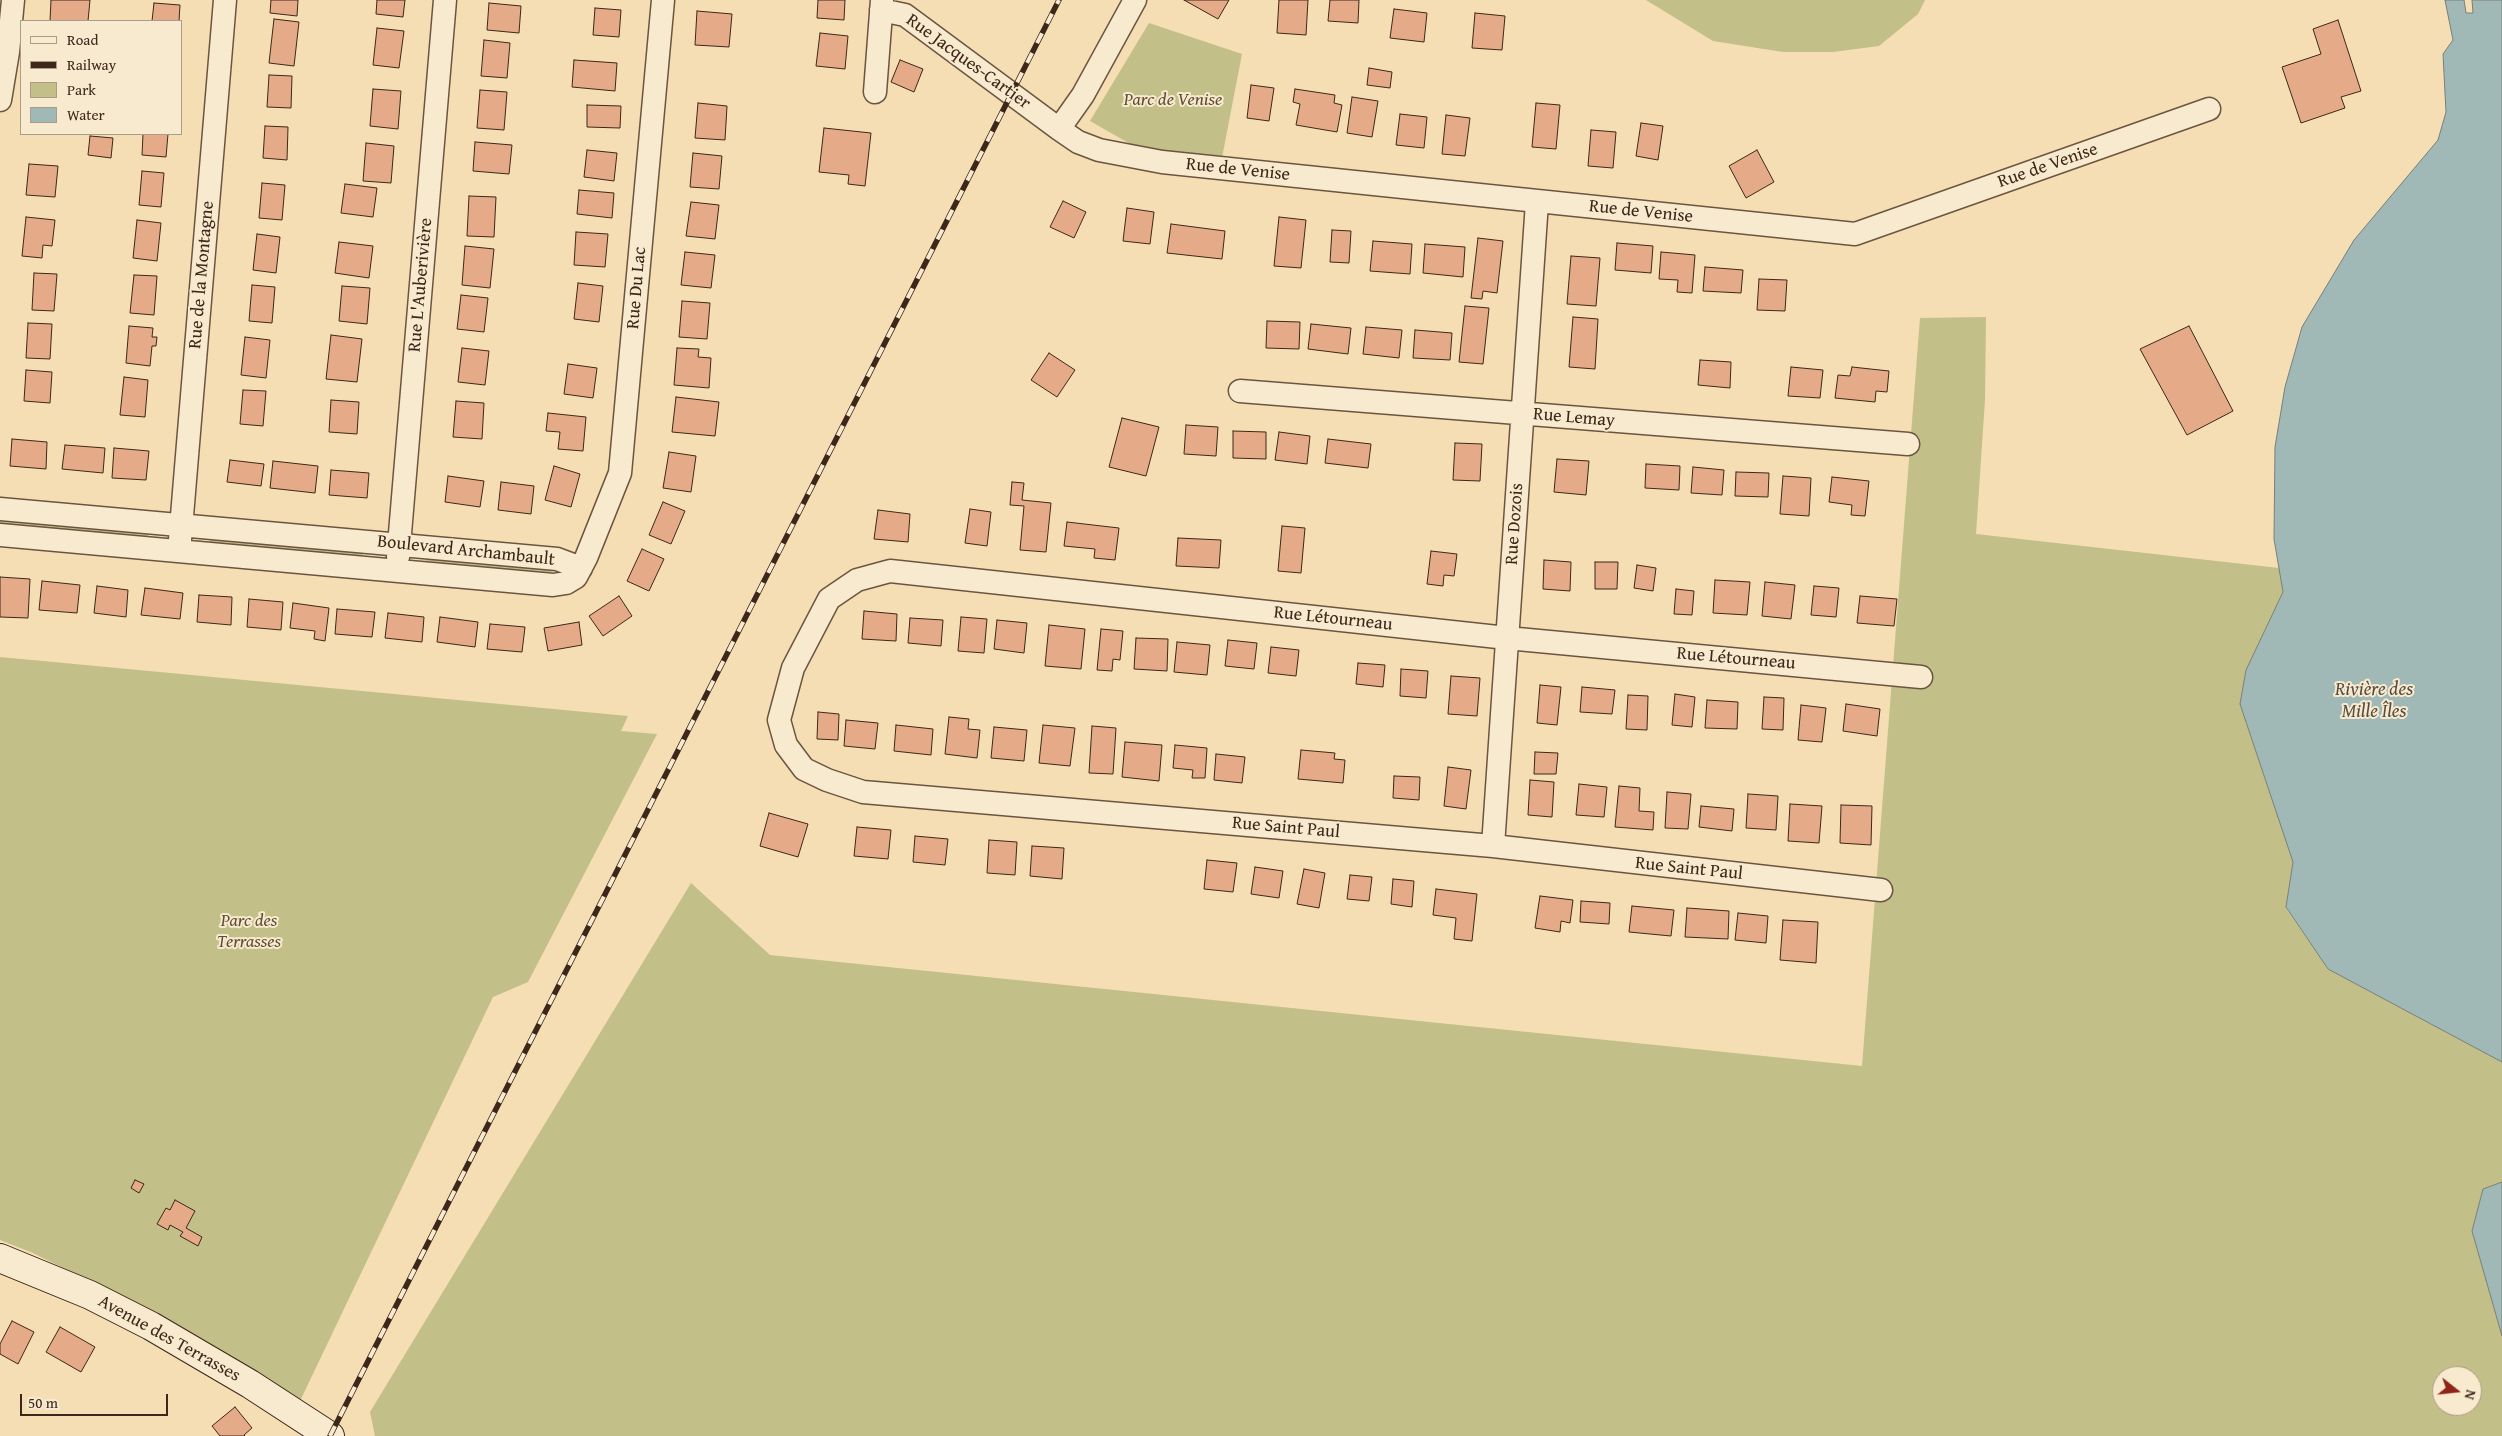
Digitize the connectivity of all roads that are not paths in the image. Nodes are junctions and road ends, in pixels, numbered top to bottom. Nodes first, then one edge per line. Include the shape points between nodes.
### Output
1 (12, 0) edge
2 (225, 0) edge
3 (445, 0) edge
4 (663, 0) edge
5 (1136, 0) edge
6 (882, 5) edge
7 (875, 92) dead end
8 (0, 100) edge
9 (2209, 109) dead end
10 (1059, 129) junction
11 (1537, 202) junction
12 (1240, 391) dead end
13 (1522, 414) junction
14 (1908, 444) dead end
15 (0, 509) edge
16 (182, 525) junction
17 (0, 535) edge
18 (399, 544) junction
19 (180, 551) junction
20 (581, 568) junction
21 (396, 570) junction
22 (1507, 638) junction
23 (793, 668) joint
24 (1921, 677) dead end
25 (1493, 846) junction
26 (1881, 890) dead end
27 (0, 1258) edge
28 (330, 1436) edge

1 - 8 street
2 - 16 street, Rue de la Montagne
3 - 18 street, Rue L'Auberivière
4 - 20 street, Rue Du Lac via 620,473
5 - 10 street via 1083,95
6 - 7 street
6 - 10 street, Rue Jacques-Cartier via 905,15
9 - 11 street, Rue de Venise via 1855,234
10 - 11 street, Rue de Venise via 1078,142 1099,150 1162,162
11 - 13 street, Rue Dozois
12 - 13 street, Rue Lemay
13 - 14 street, Rue Lemay
13 - 22 street, Rue Dozois
15 - 16 street, Boulevard Archambault
16 - 18 street, Boulevard Archambault
16 - 19 street, Rue de la Montagne
17 - 19 street, Boulevard Archambault
18 - 20 street, Boulevard Archambault via 557,559
18 - 21 street, Rue L'Auberivière
19 - 21 street, Boulevard Archambault
20 - 21 street, Boulevard Archambault via 571,581 553,585
22 - 23 street, Rue Létourneau via 890,571 857,580 829,599
22 - 24 street, Rue Létourneau
22 - 25 street, Rue Dozois
23 - 25 street, Rue Saint Paul via 778,720 786,745 804,769 864,792
25 - 26 street, Rue Saint Paul
27 - 28 street, Avenue des Terrasses via 90,1295 138,1320 244,1380

